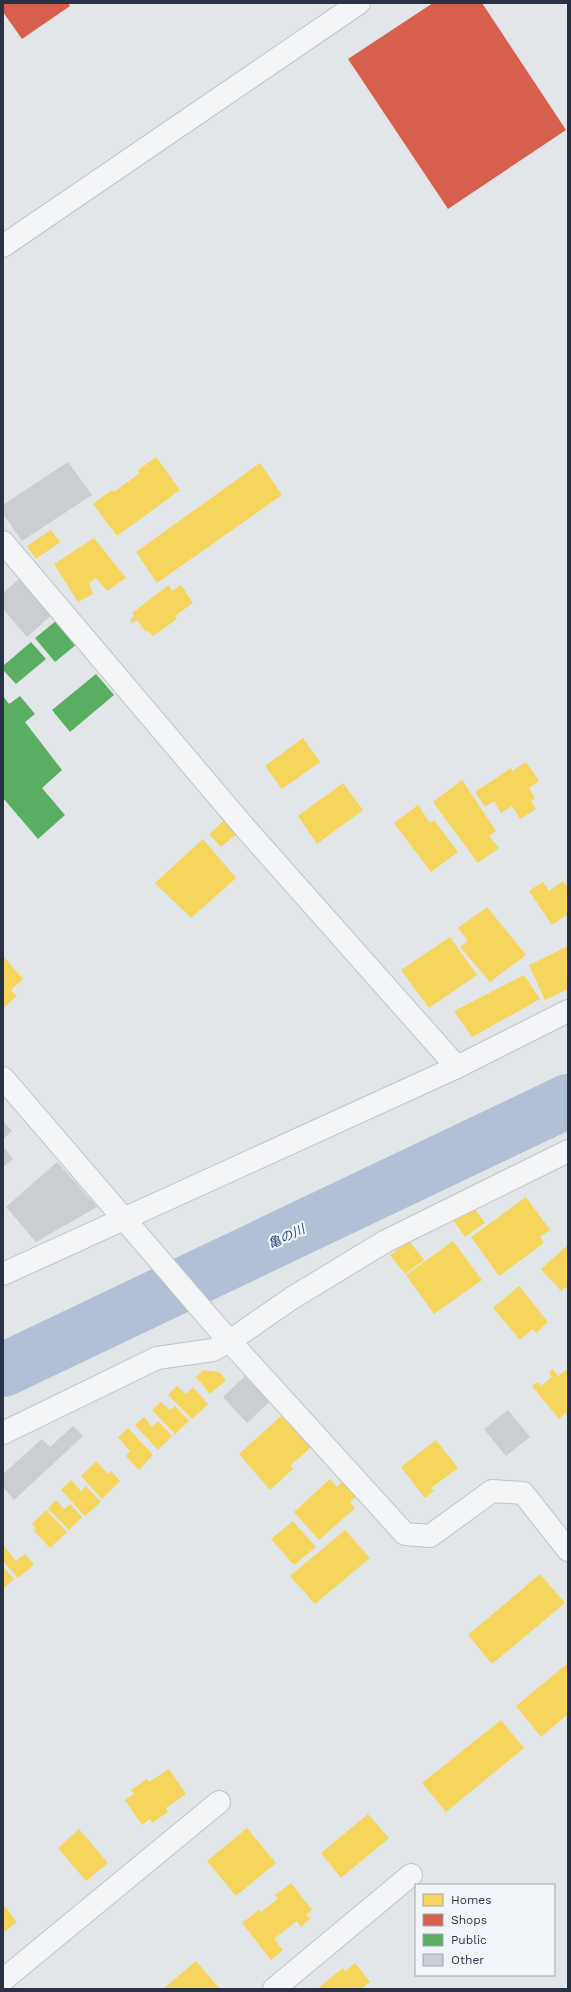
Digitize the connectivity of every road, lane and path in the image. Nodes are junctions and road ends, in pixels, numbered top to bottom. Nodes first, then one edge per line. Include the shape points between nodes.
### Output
1 (359, 3) edge
2 (3, 246) edge
3 (3, 542) edge
4 (568, 1011) edge
5 (457, 1067) junction
6 (3, 1078) edge
7 (568, 1151) edge
8 (129, 1224) junction
9 (3, 1274) edge
10 (223, 1333) junction
11 (3, 1434) edge
12 (568, 1550) edge
13 (219, 1802) dead end
14 (411, 1875) dead end
15 (3, 1980) edge
16 (274, 1989) edge

1 - 2 street
3 - 5 street via 246,829
4 - 5 street
5 - 8 street
6 - 8 street
7 - 10 street via 386,1241 292,1298
8 - 9 street
8 - 10 street
10 - 11 street via 213,1350 158,1358
10 - 12 street via 405,1534 430,1536 492,1490 523,1493
13 - 15 street
14 - 16 street

